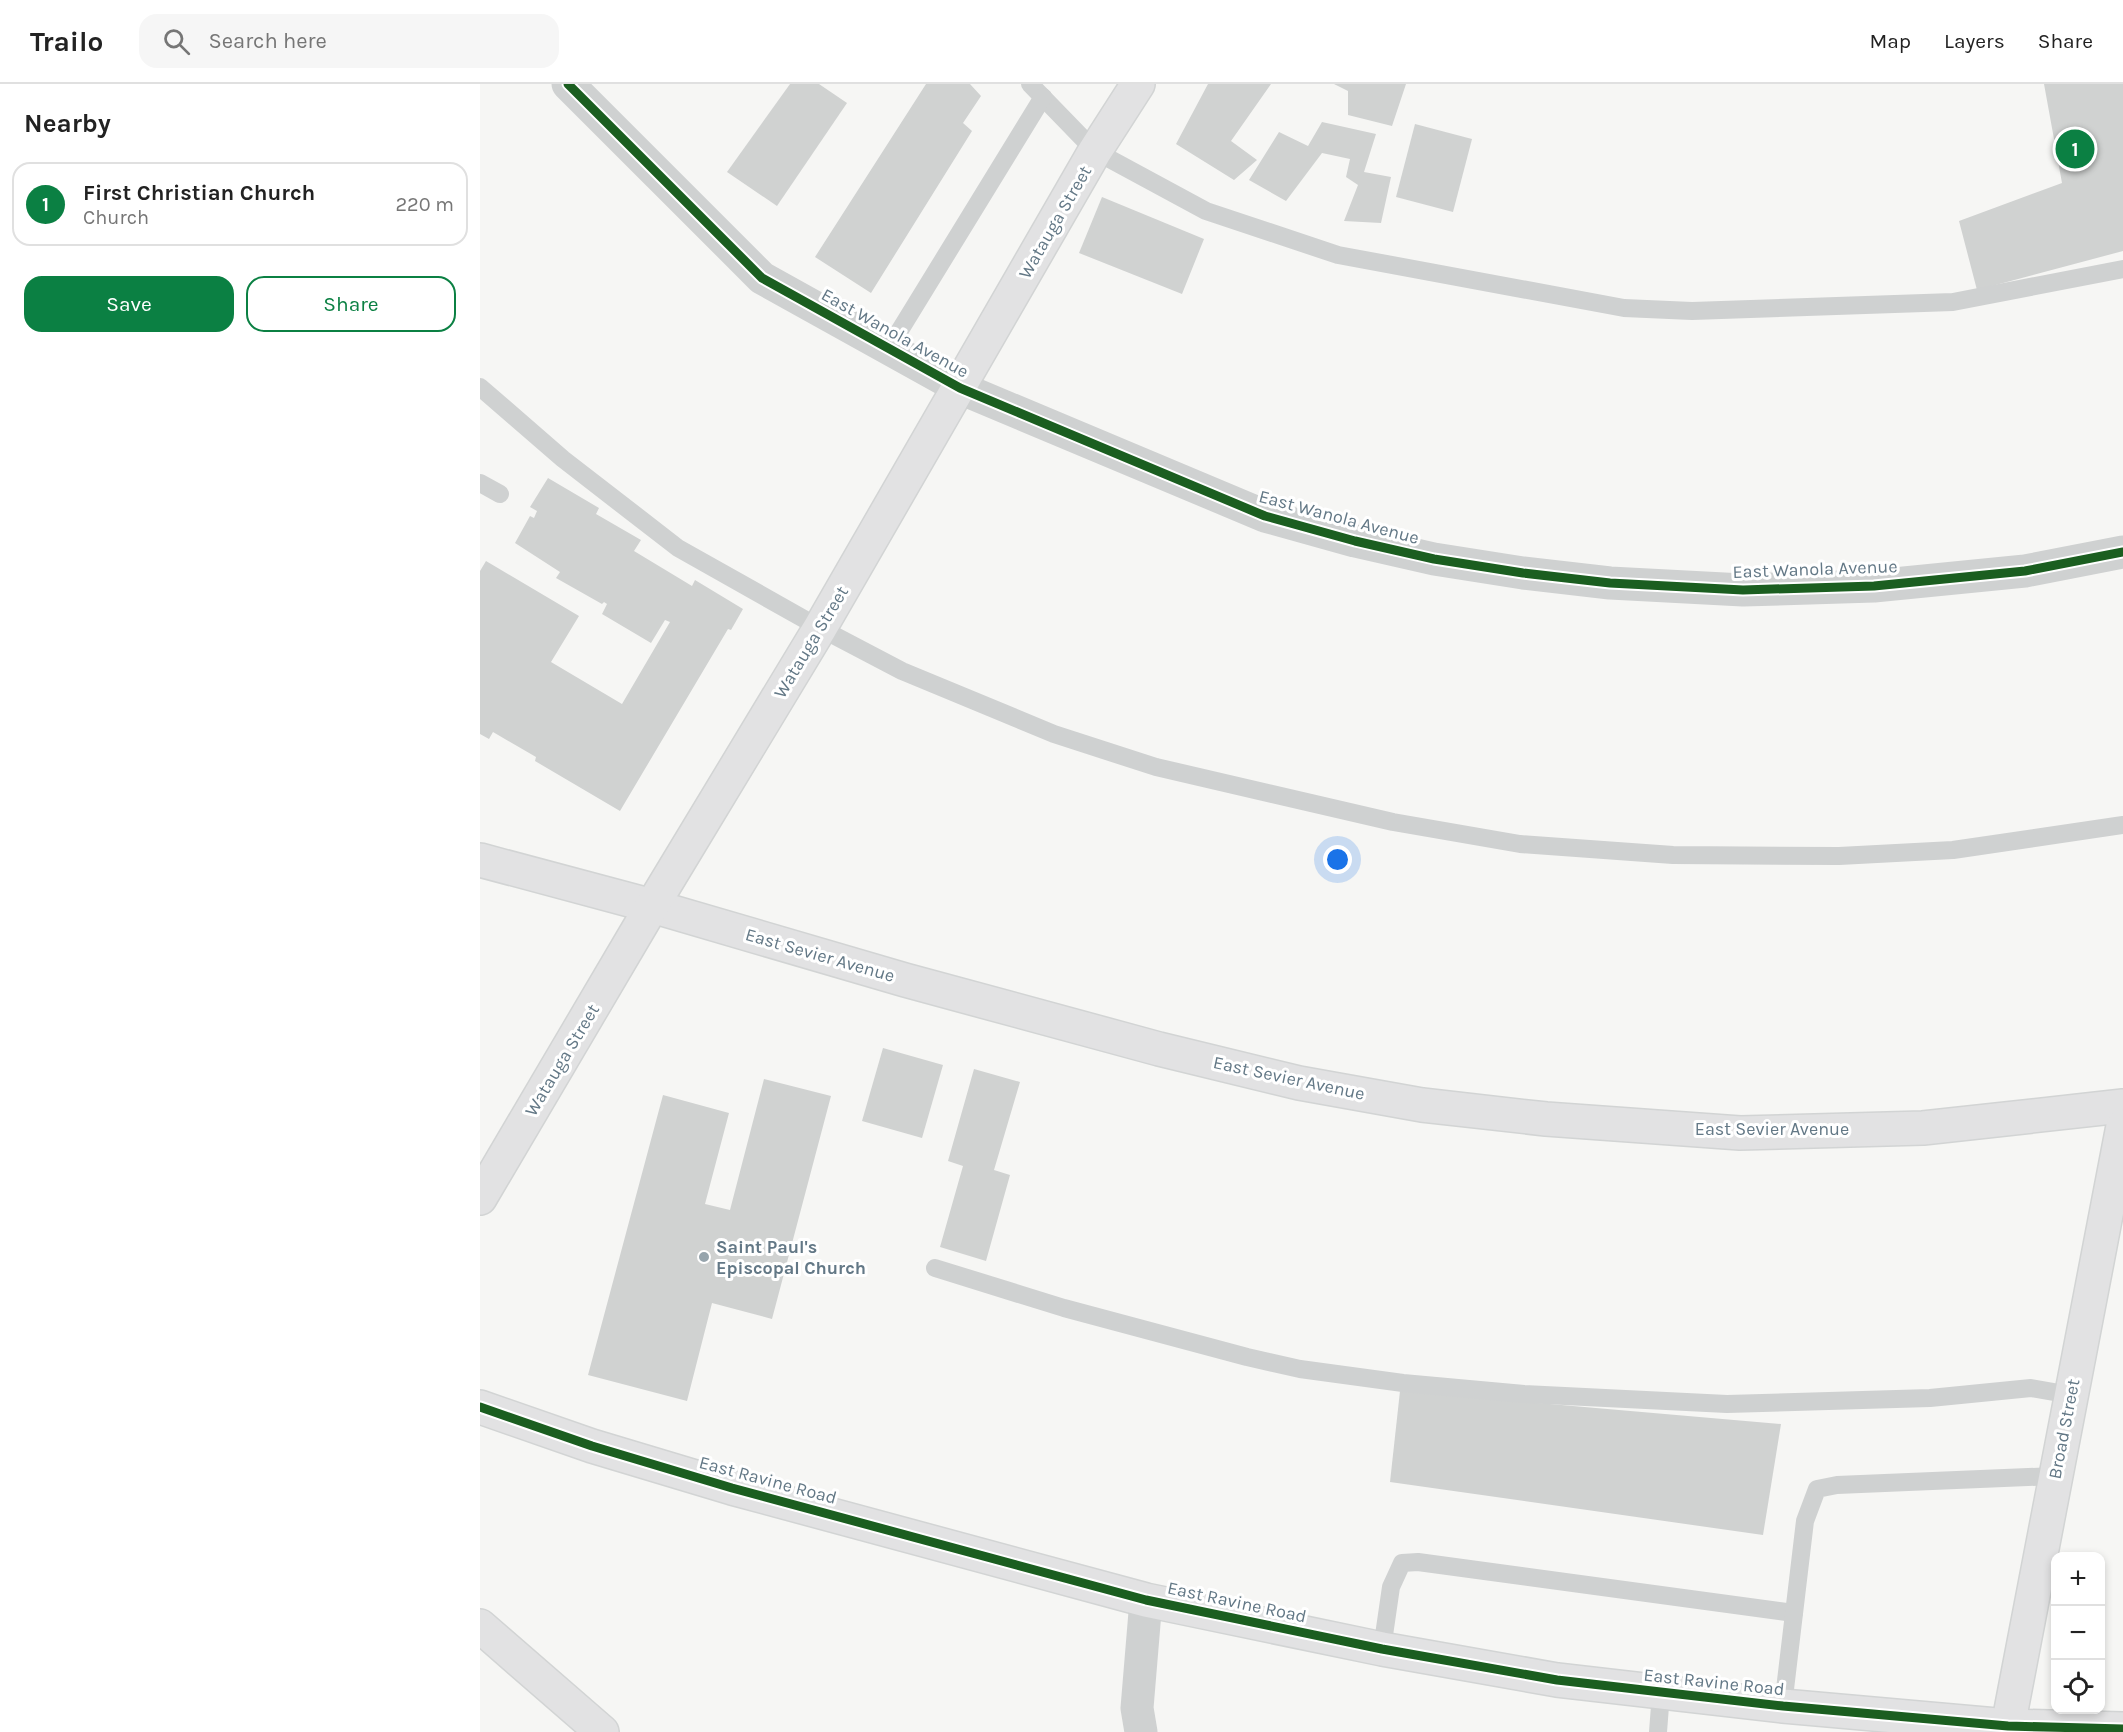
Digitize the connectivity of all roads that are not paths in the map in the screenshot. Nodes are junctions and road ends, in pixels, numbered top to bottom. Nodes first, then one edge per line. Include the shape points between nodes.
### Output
1 (568, 84) edge
2 (1030, 84) edge
3 (1138, 84) edge
4 (1043, 97) junction
5 (1095, 151) junction
6 (2123, 269) edge
7 (889, 348) junction
8 (480, 387) edge
9 (960, 388) junction
10 (480, 483) edge
11 (500, 494) dead end
12 (2123, 552) edge
13 (820, 628) junction
14 (2123, 825) edge
15 (480, 860) edge
16 (652, 906) junction
17 (2123, 1106) edge
18 (2123, 1126) edge
19 (480, 1198) edge
20 (935, 1268) dead end
21 (2071, 1395) junction
22 (480, 1407) edge
23 (2055, 1476) junction
24 (1146, 1599) junction
25 (1794, 1612) junction
26 (480, 1626) edge
27 (1382, 1649) junction
28 (1661, 1693) junction
29 (1783, 1706) junction
30 (1918, 1726) edge
31 (2007, 1729) edge
32 (2123, 1729) edge
33 (602, 1732) edge
34 (1141, 1732) edge
35 (1658, 1732) edge

1 - 7 street, East Wanola Avenue via 762,278
2 - 4 lane
3 - 5 street, Watauga Street
4 - 5 lane
4 - 7 lane
5 - 6 lane via 1206,211 1338,255 1624,308 1692,311 1953,302
5 - 9 street, Watauga Street
7 - 9 street, East Wanola Avenue
8 - 13 lane via 563,459 678,549
9 - 12 street, East Wanola Avenue via 1265,516 1355,542 1523,573 1610,583 1743,590 1874,586 2025,571
9 - 13 street, Watauga Street
10 - 11 lane
13 - 14 lane via 902,671 1043,730 1156,767 1393,822 1520,844 1673,855 1839,856 1953,850
13 - 16 street, Watauga Street
15 - 16 street, East Sevier Avenue
16 - 17 street, East Sevier Avenue via 1159,1049 1299,1083 1422,1105 1546,1119 1740,1133 1923,1128
16 - 19 street, Watauga Street
18 - 21 street, Broad Street
20 - 21 lane via 1064,1308 1247,1357 1300,1369 1403,1383 1524,1394 1727,1404 1930,1398 2031,1388
21 - 23 street, Broad Street
22 - 24 street, East Ravine Road via 732,1488
23 - 25 lane via 1837,1485 1817,1490 1805,1521
23 - 31 street, Broad Street
24 - 27 street, East Ravine Road
24 - 34 street via 1137,1708
25 - 27 lane via 1402,1563 1391,1587
25 - 29 lane
26 - 33 street
27 - 28 street, East Ravine Road via 1557,1680
28 - 29 street, East Ravine Road
28 - 35 lane
29 - 30 street, East Ravine Road
30 - 31 street, East Ravine Road
31 - 32 street, East Ravine Road

